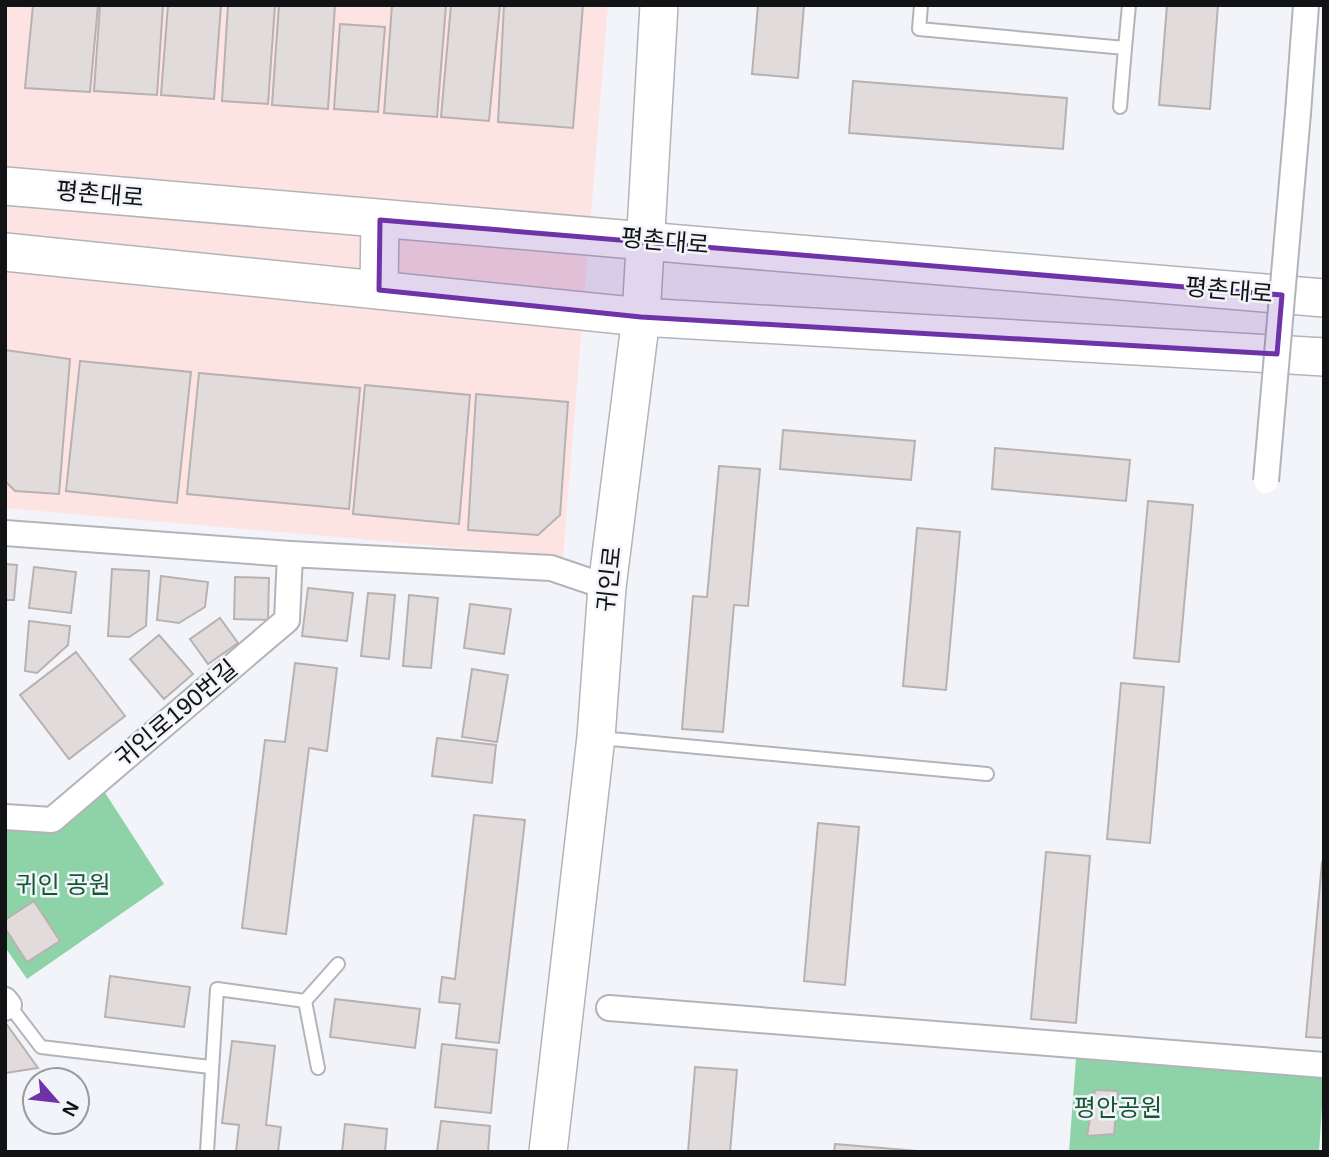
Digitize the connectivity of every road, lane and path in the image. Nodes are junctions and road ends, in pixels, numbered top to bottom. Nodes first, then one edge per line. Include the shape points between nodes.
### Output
1 (659, 5) edge
2 (921, 5) edge
3 (1129, 5) edge
4 (1307, 5) edge
5 (1125, 48) junction
6 (1120, 107) dead end
7 (5, 186) edge
8 (380, 220) junction
9 (646, 239) junction
10 (5, 252) edge
11 (379, 290) junction
12 (1324, 298) edge
13 (641, 317) junction
14 (1324, 357) edge
15 (1266, 481) dead end
16 (5, 533) edge
17 (290, 554) junction
18 (607, 587) junction
19 (596, 737) junction
20 (987, 774) dead end
21 (5, 817) edge
22 (338, 964) dead end
23 (305, 1000) junction
24 (6, 1004) edge
25 (609, 1008) dead end
26 (1324, 1065) edge
27 (210, 1067) junction
28 (318, 1068) dead end
29 (207, 1152) edge
30 (548, 1152) edge

1 - 9 street, 귀인로
2 - 5 lane via 919,29
3 - 5 lane
4 - 15 street, bridge
5 - 6 lane
7 - 8 street, 평촌대로
8 - 9 street, 평촌대로
8 - 11 street
9 - 12 street, 평촌대로
9 - 13 street, 귀인로
10 - 11 street
11 - 13 street
13 - 14 street
13 - 18 street, 귀인로
16 - 17 street
17 - 18 street via 551,568
17 - 21 street, 귀인로190번길 via 287,620 52,820
18 - 19 street, 귀인로
19 - 20 lane
19 - 30 street, 귀인로
22 - 23 lane
23 - 27 lane via 217,989
23 - 28 lane
24 - 27 lane via 41,1047
25 - 26 street
27 - 29 lane

